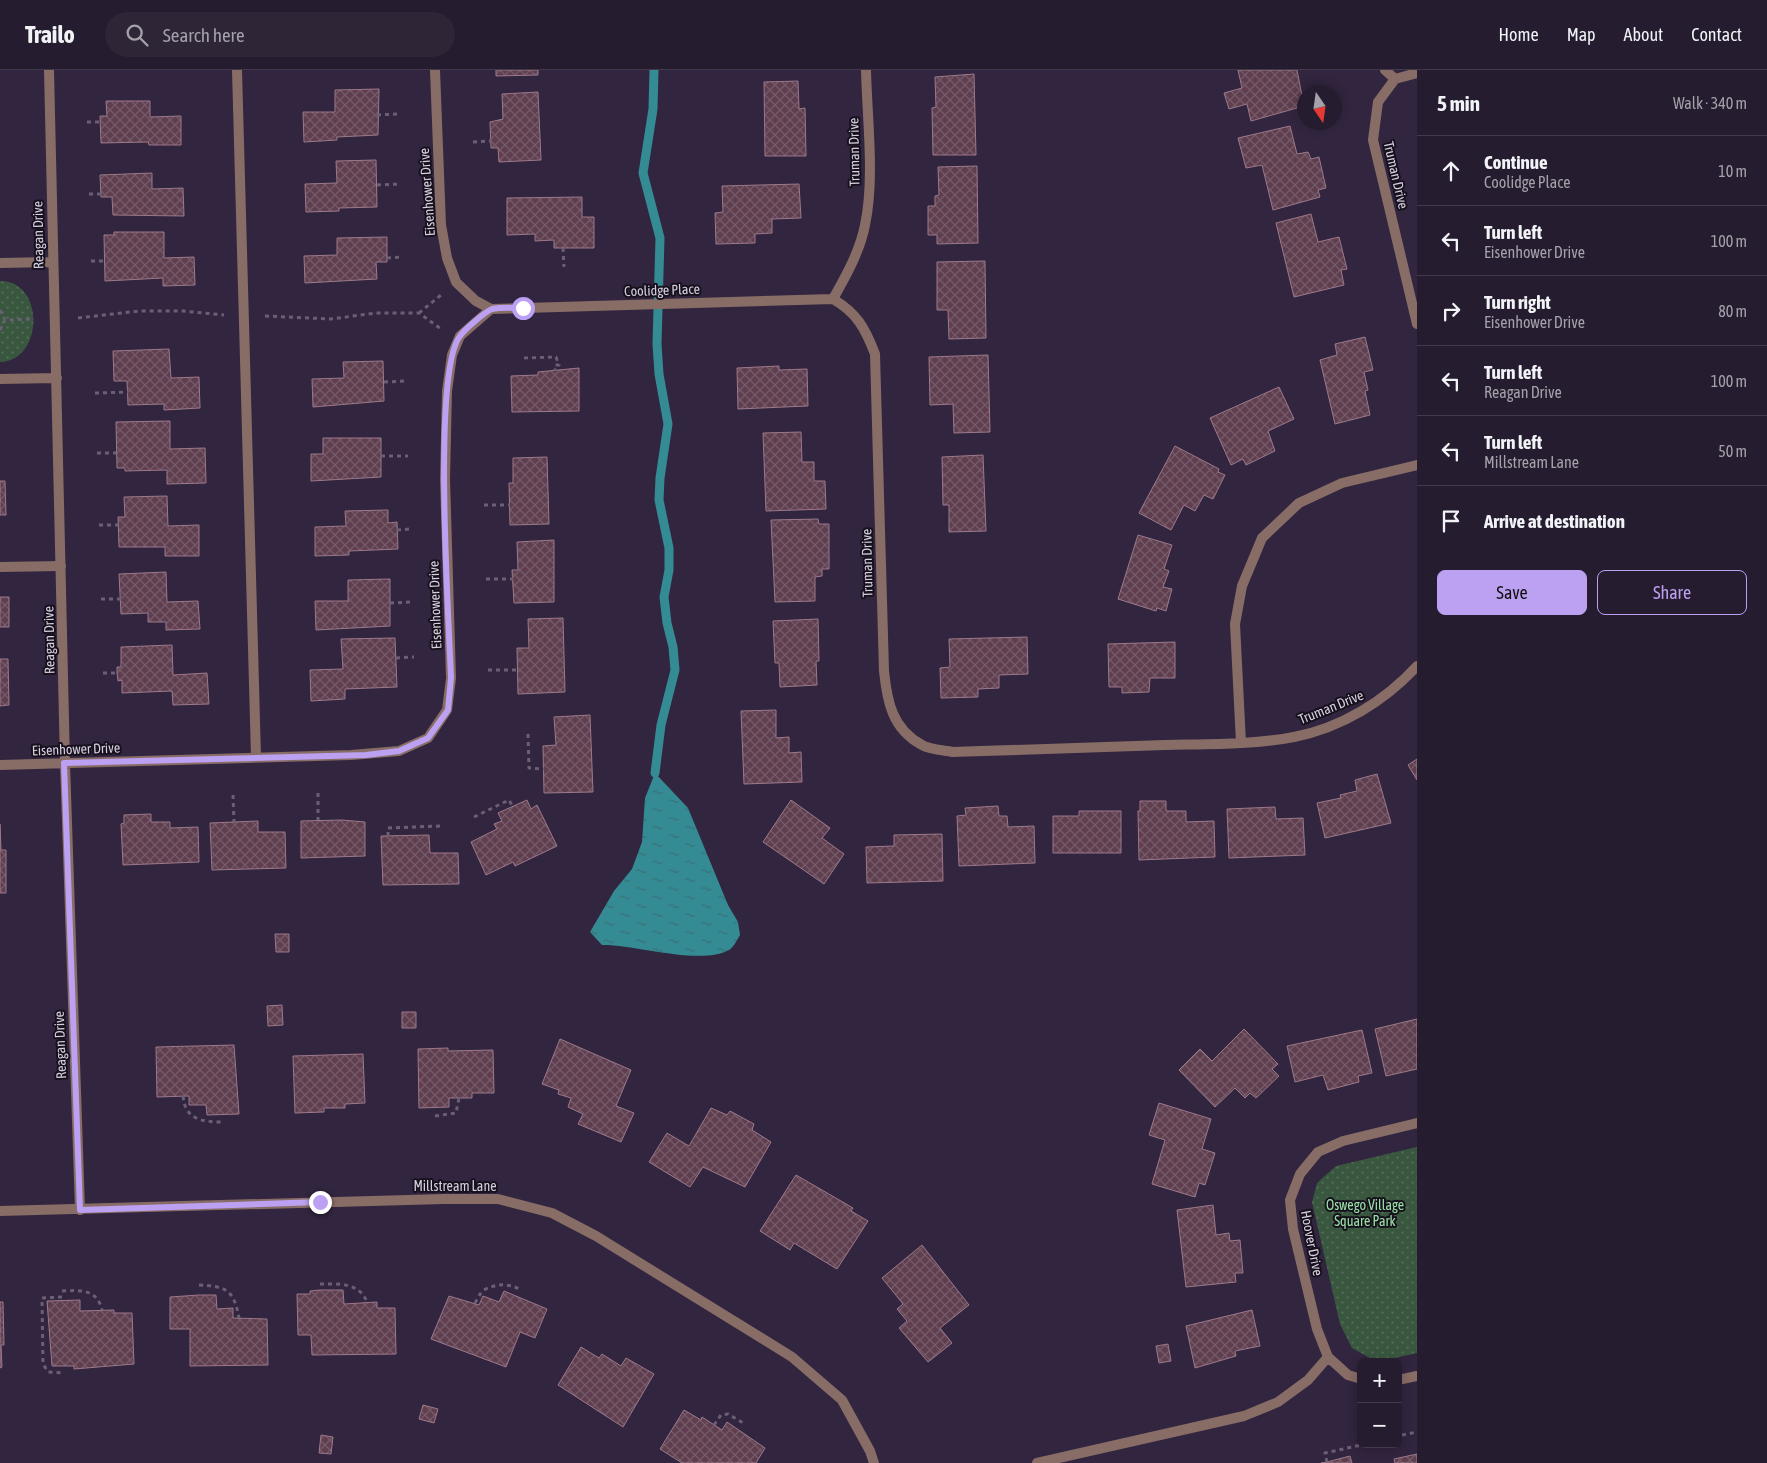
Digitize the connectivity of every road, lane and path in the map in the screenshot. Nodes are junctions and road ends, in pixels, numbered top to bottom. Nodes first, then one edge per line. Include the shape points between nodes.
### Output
1 (49, 70) edge
2 (236, 70) edge
3 (435, 70) edge
4 (866, 70) edge
5 (1385, 70) edge
6 (1417, 73) edge
7 (1395, 79) junction
8 (377, 114) dead end
9 (398, 114) dead end
10 (87, 122) dead end
11 (101, 122) dead end
12 (491, 141) dead end
13 (473, 142) dead end
14 (400, 184) dead end
15 (377, 185) dead end
16 (89, 194) dead end
17 (101, 194) dead end
18 (563, 248) dead end
19 (402, 257) dead end
20 (387, 258) dead end
21 (91, 261) dead end
22 (105, 261) dead end
23 (52, 262) junction
24 (0, 264) edge
25 (564, 268) dead end
26 (445, 292) dead end
27 (833, 299) junction
28 (491, 309) junction
29 (0, 310) edge
30 (419, 313) dead end
31 (34, 319) dead end
32 (5, 320) junction
33 (1417, 324) edge
34 (0, 330) edge
35 (524, 358) dead end
36 (555, 372) dead end
37 (57, 378) junction
38 (0, 379) edge
39 (406, 381) dead end
40 (384, 382) dead end
41 (128, 392) dead end
42 (95, 393) dead end
43 (97, 453) dead end
44 (116, 453) dead end
45 (381, 456) dead end
46 (408, 456) dead end
47 (1417, 465) edge
48 (484, 505) dead end
49 (510, 505) dead end
50 (118, 525) dead end
51 (98, 526) dead end
52 (410, 529) dead end
53 (397, 530) dead end
54 (61, 566) junction
55 (0, 568) edge
56 (486, 579) dead end
57 (513, 579) dead end
58 (101, 599) dead end
59 (121, 599) dead end
60 (412, 602) dead end
61 (390, 603) dead end
62 (414, 657) dead end
63 (396, 658) dead end
64 (1417, 666) edge
65 (488, 670) dead end
66 (517, 670) dead end
67 (103, 673) dead end
68 (117, 673) dead end
69 (528, 734) dead end
70 (1241, 743) junction
71 (256, 757) junction
72 (64, 763) junction
73 (0, 765) edge
74 (544, 769) dead end
75 (318, 792) dead end
76 (233, 794) dead end
77 (513, 807) dead end
78 (474, 817) dead end
79 (318, 820) dead end
80 (234, 822) dead end
81 (440, 826) dead end
82 (388, 836) dead end
83 (183, 1096) dead end
84 (458, 1098) dead end
85 (435, 1116) dead end
86 (222, 1122) dead end
87 (1417, 1123) edge
88 (80, 1210) junction
89 (0, 1211) edge
90 (320, 1284) dead end
91 (200, 1285) dead end
92 (62, 1290) dead end
93 (522, 1290) dead end
94 (62, 1298) dead end
95 (367, 1302) dead end
96 (475, 1303) dead end
97 (102, 1310) dead end
98 (239, 1318) dead end
99 (1328, 1357) junction
100 (64, 1373) dead end
101 (1417, 1376) edge
102 (1357, 1377) edge
103 (1402, 1379) edge
104 (745, 1424) dead end
105 (714, 1425) dead end
106 (1417, 1432) edge
107 (1402, 1435) dead end
108 (1357, 1446) edge
109 (1327, 1462) dead end
110 (874, 1463) edge
111 (1037, 1463) edge

1 - 23 street, Reagan Drive
2 - 71 street
3 - 28 street, Eisenhower Drive via 441,225 447,258 456,282 476,301
4 - 27 street, Truman Drive via 869,183 865,225 849,271
5 - 7 street
6 - 7 street
7 - 33 street, Truman Drive via 1378,102 1373,140
8 - 9 path
10 - 11 path
12 - 13 path
14 - 15 path
16 - 17 path
18 - 25 path
19 - 20 path
21 - 22 path
23 - 24 street
23 - 37 street, Reagan Drive
26 - 30 path
27 - 28 street, Coolidge Place
27 - 70 street, Truman Drive via 850,309 866,330 875,354 884,671 888,703 899,726 922,746 953,752
28 - 71 street, Eisenhower Drive via 460,336 452,355 447,391 445,479 451,678 448,710 428,738 399,751 351,756
29 - 32 path
31 - 32 path
32 - 34 path
35 - 36 path via 556,357 560,365 555,365
37 - 38 street
37 - 54 street, Reagan Drive
39 - 40 path
41 - 42 path
43 - 44 path
45 - 46 path
47 - 70 street via 1342,483 1299,503 1262,538 1242,586 1235,624
48 - 49 path
50 - 51 path
52 - 53 path
54 - 55 street
54 - 72 street, Reagan Drive
56 - 57 path
58 - 59 path
60 - 61 path
62 - 63 path
64 - 70 street, Truman Drive via 1373,706 1338,722 1295,737
65 - 66 path
67 - 68 path
69 - 74 path via 528,768
71 - 72 street, Eisenhower Drive
72 - 73 street, Eisenhower Drive
72 - 88 street, Reagan Drive
75 - 79 path
76 - 80 path
77 - 78 path via 509,800
81 - 82 path via 388,828
83 - 86 path via 188,1113 195,1119
84 - 85 path via 456,1113
87 - 99 street, Hoover Drive via 1344,1141 1318,1152 1300,1174 1290,1200 1293,1229 1317,1329
88 - 89 street, Millstream Lane
88 - 110 street, Millstream Lane via 498,1199 552,1213 596,1236 792,1357 842,1400
90 - 95 path via 348,1284 361,1292
91 - 98 path via 220,1286 231,1293
92 - 97 path via 91,1292 97,1297
93 - 96 path via 510,1284 498,1285 482,1291
94 - 100 path via 42,1298 43,1364 48,1372
99 - 102 street, Hoover Drive via 1348,1374
99 - 111 street via 1308,1380 1278,1402 1244,1416
101 - 103 street
104 - 105 path via 728,1414 721,1415
106 - 107 path
108 - 109 path via 1325,1453

